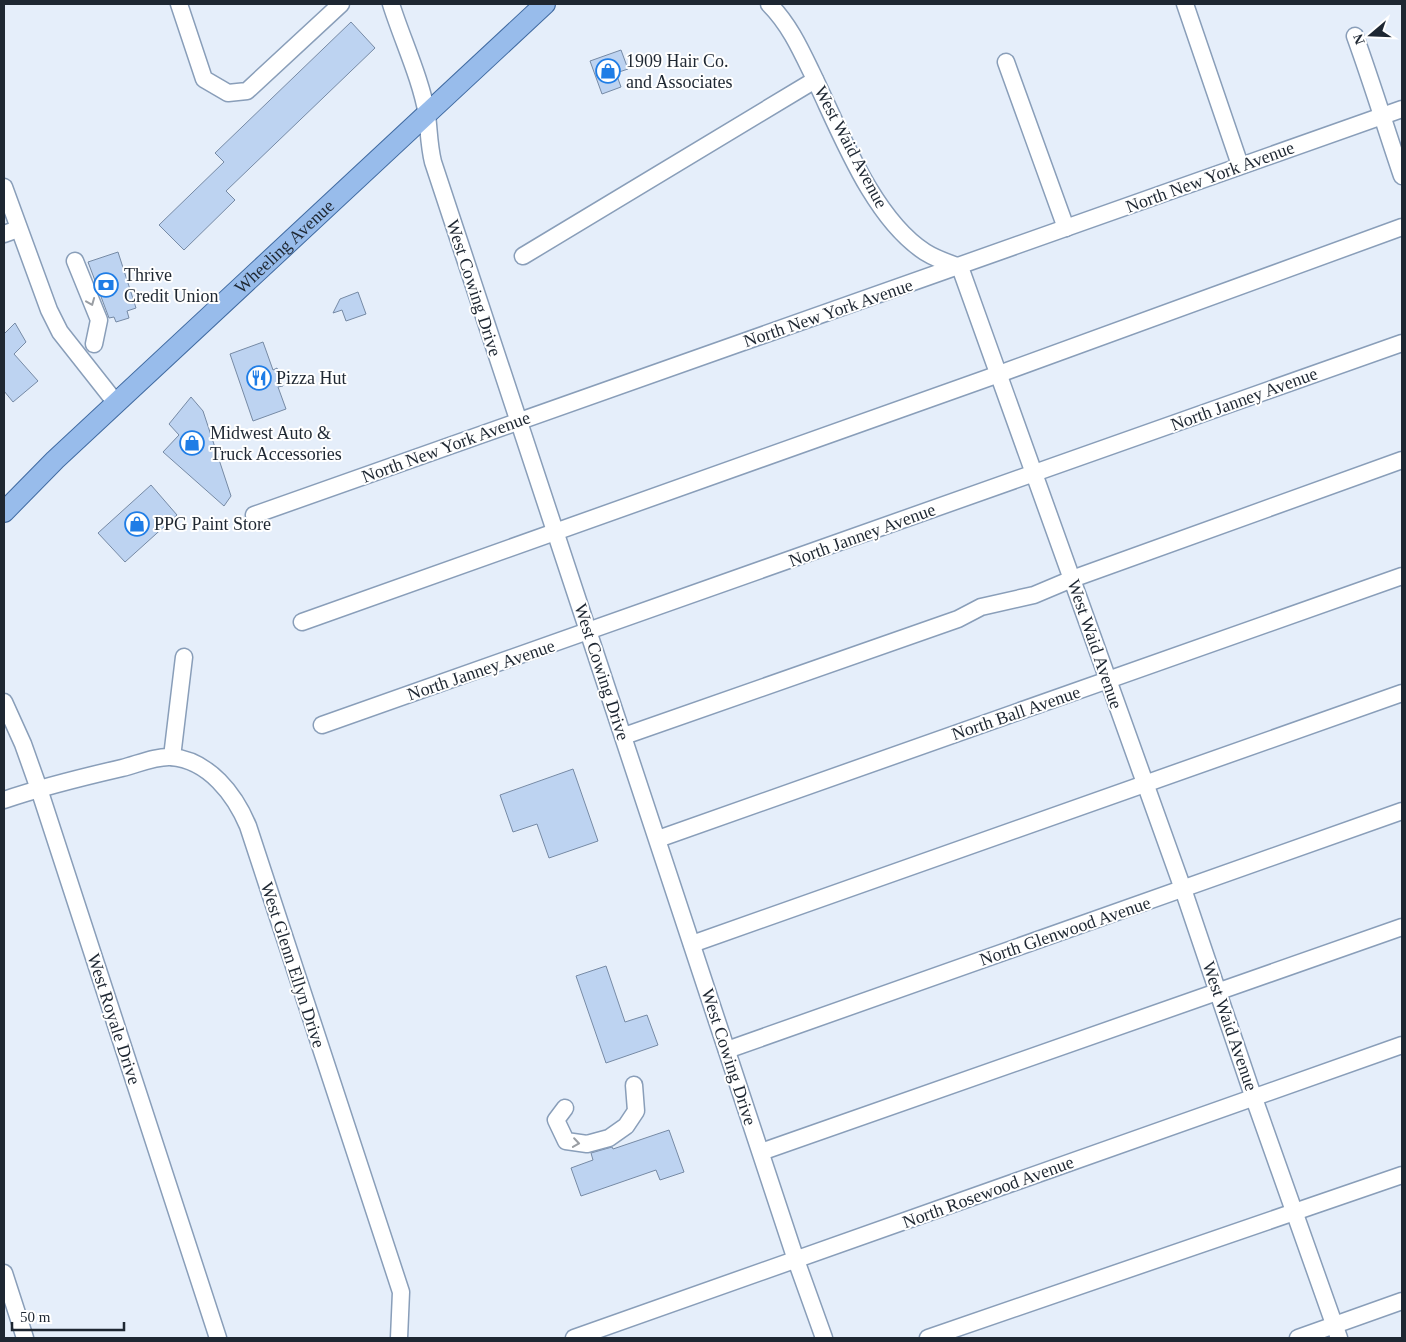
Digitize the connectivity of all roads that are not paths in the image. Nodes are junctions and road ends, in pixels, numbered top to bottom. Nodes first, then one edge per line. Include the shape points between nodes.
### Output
1 (179, 4) edge
2 (341, 4) edge
3 (390, 4) edge
4 (545, 4) edge
5 (769, 4) edge
6 (1185, 4) edge
7 (1355, 36) dead end
8 (1006, 62) dead end
9 (815, 80) junction
10 (1402, 109) edge
11 (427, 116) junction
12 (1381, 117) junction
13 (1240, 165) junction
14 (1402, 176) edge
15 (4, 188) edge
16 (1402, 227) edge
17 (1066, 228) junction
18 (11, 232) edge
19 (523, 256) dead end
20 (75, 261) dead end
21 (960, 267) junction
22 (1402, 342) edge
23 (94, 344) dead end
24 (999, 374) junction
25 (116, 403) junction
26 (519, 422) junction
27 (1402, 460) edge
28 (1035, 474) junction
29 (4, 512) edge
30 (254, 516) dead end
31 (555, 530) junction
32 (1402, 576) edge
33 (1072, 579) junction
34 (302, 622) dead end
35 (589, 632) junction
36 (184, 657) dead end
37 (1107, 681) junction
38 (1402, 693) edge
39 (4, 702) edge
40 (322, 725) dead end
41 (624, 736) junction
42 (172, 757) junction
43 (1145, 785) junction
44 (40, 789) junction
45 (4, 800) edge
46 (1402, 811) edge
47 (658, 839) junction
48 (1183, 889) junction
49 (1402, 927) edge
50 (692, 944) junction
51 (1217, 990) junction
52 (1402, 1045) edge
53 (727, 1050) junction
54 (634, 1085) dead end
55 (1254, 1097) junction
56 (565, 1108) dead end
57 (761, 1152) junction
58 (1402, 1175) edge
59 (1296, 1213) junction
60 (796, 1260) junction
61 (4, 1273) edge
62 (1402, 1301) edge
63 (1337, 1332) edge
64 (25, 1338) edge
65 (218, 1338) edge
66 (399, 1338) edge
67 (574, 1338) edge
68 (824, 1338) edge
69 (928, 1338) edge
70 (1298, 1338) edge

1 - 2 street via 204,79 228,93 247,91
3 - 11 street, West Cowing Drive
4 - 11 main road, Wheeling Avenue
5 - 9 street, West Waid Avenue via 794,37
6 - 13 street
7 - 12 street via 1379,101
8 - 17 street
9 - 19 street
9 - 21 street, West Waid Avenue via 861,173 898,229 925,253
10 - 12 street, North New York Avenue
11 - 25 main road, Wheeling Avenue
11 - 26 street, West Cowing Drive via 433,162
12 - 13 street, North New York Avenue
12 - 14 street
13 - 17 street, North New York Avenue
15 - 18 street
16 - 24 street
17 - 21 street, North New York Avenue
18 - 25 street via 60,332
20 -> 23 street via 99,320
21 - 24 street, West Waid Avenue
21 - 26 street, North New York Avenue
22 - 28 street, North Janney Avenue
24 - 28 street, West Waid Avenue
24 - 31 street
25 - 29 main road, Wheeling Avenue
26 - 30 street, North New York Avenue
26 - 31 street, West Cowing Drive
27 - 33 street
28 - 33 street, West Waid Avenue
28 - 35 street, North Janney Avenue
31 - 34 street
31 - 35 street, West Cowing Drive
32 - 37 street, North Ball Avenue
33 - 37 street, West Waid Avenue
33 - 41 street via 1034,595 981,606 958,619
35 - 40 street, North Janney Avenue
35 - 41 street, West Cowing Drive
36 - 42 street
37 - 43 street, West Waid Avenue
37 - 47 street, North Ball Avenue
38 - 43 street
39 - 44 street, West Royale Drive
41 - 47 street, West Cowing Drive
42 - 44 street
42 - 66 street, West Glenn Ellyn Drive via 202,768 219,780 235,799 248,826 401,1292
43 - 48 street, West Waid Avenue
43 - 50 street
44 - 45 street
44 - 65 street, West Royale Drive
46 - 48 street, North Glenwood Avenue
47 - 50 street, West Cowing Drive
48 - 51 street, West Waid Avenue
48 - 53 street, North Glenwood Avenue
49 - 51 street
50 - 53 street, West Cowing Drive
51 - 55 street, West Waid Avenue
51 - 57 street
52 - 55 street, North Rosewood Avenue
53 - 57 street, West Cowing Drive
56 -> 54 street via 556,1120 566,1141 587,1144 609,1138 626,1126 636,1111
55 - 59 street, West Waid Avenue
55 - 60 street, North Rosewood Avenue
57 - 60 street, West Cowing Drive
58 - 59 street
59 - 63 street, West Waid Avenue
59 - 69 street
60 - 67 street, North Rosewood Avenue
60 - 68 street, West Cowing Drive
61 - 64 street
62 - 63 street
63 - 70 street

